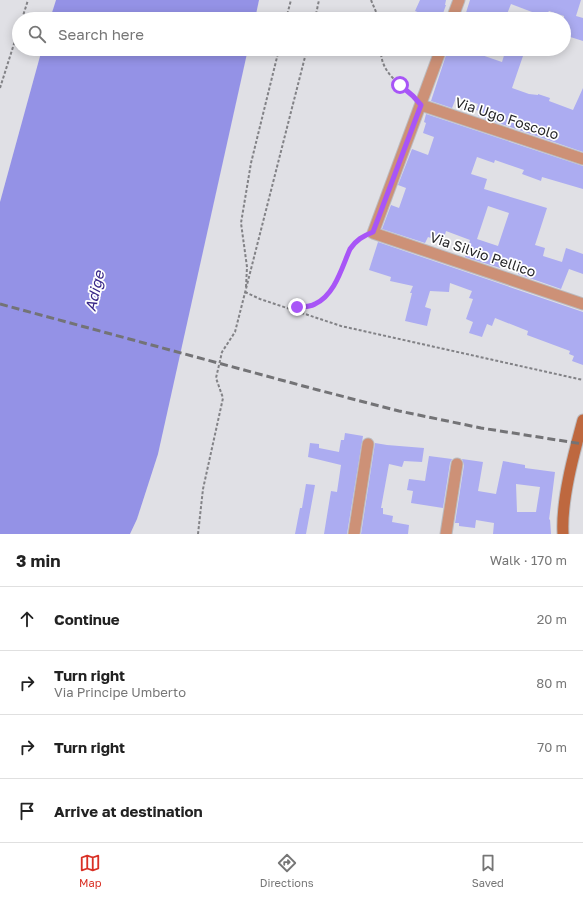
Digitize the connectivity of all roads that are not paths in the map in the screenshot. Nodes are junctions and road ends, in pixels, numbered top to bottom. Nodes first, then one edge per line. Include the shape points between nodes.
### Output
1 (459, 0) edge
2 (455, 12) edge
3 (438, 56) edge
4 (421, 105) junction
5 (583, 159) edge
6 (583, 304) edge
7 (583, 420) edge
8 (368, 444) dead end
9 (457, 464) dead end
10 (354, 534) edge
11 (446, 534) edge
12 (563, 534) edge

1 - 2 street
3 - 4 street
4 - 5 street, Via Ugo Foscolo
4 - 6 street, Via Silvio Pellico via 373,232
7 - 12 main road via 565,499
8 - 10 street
9 - 11 street

